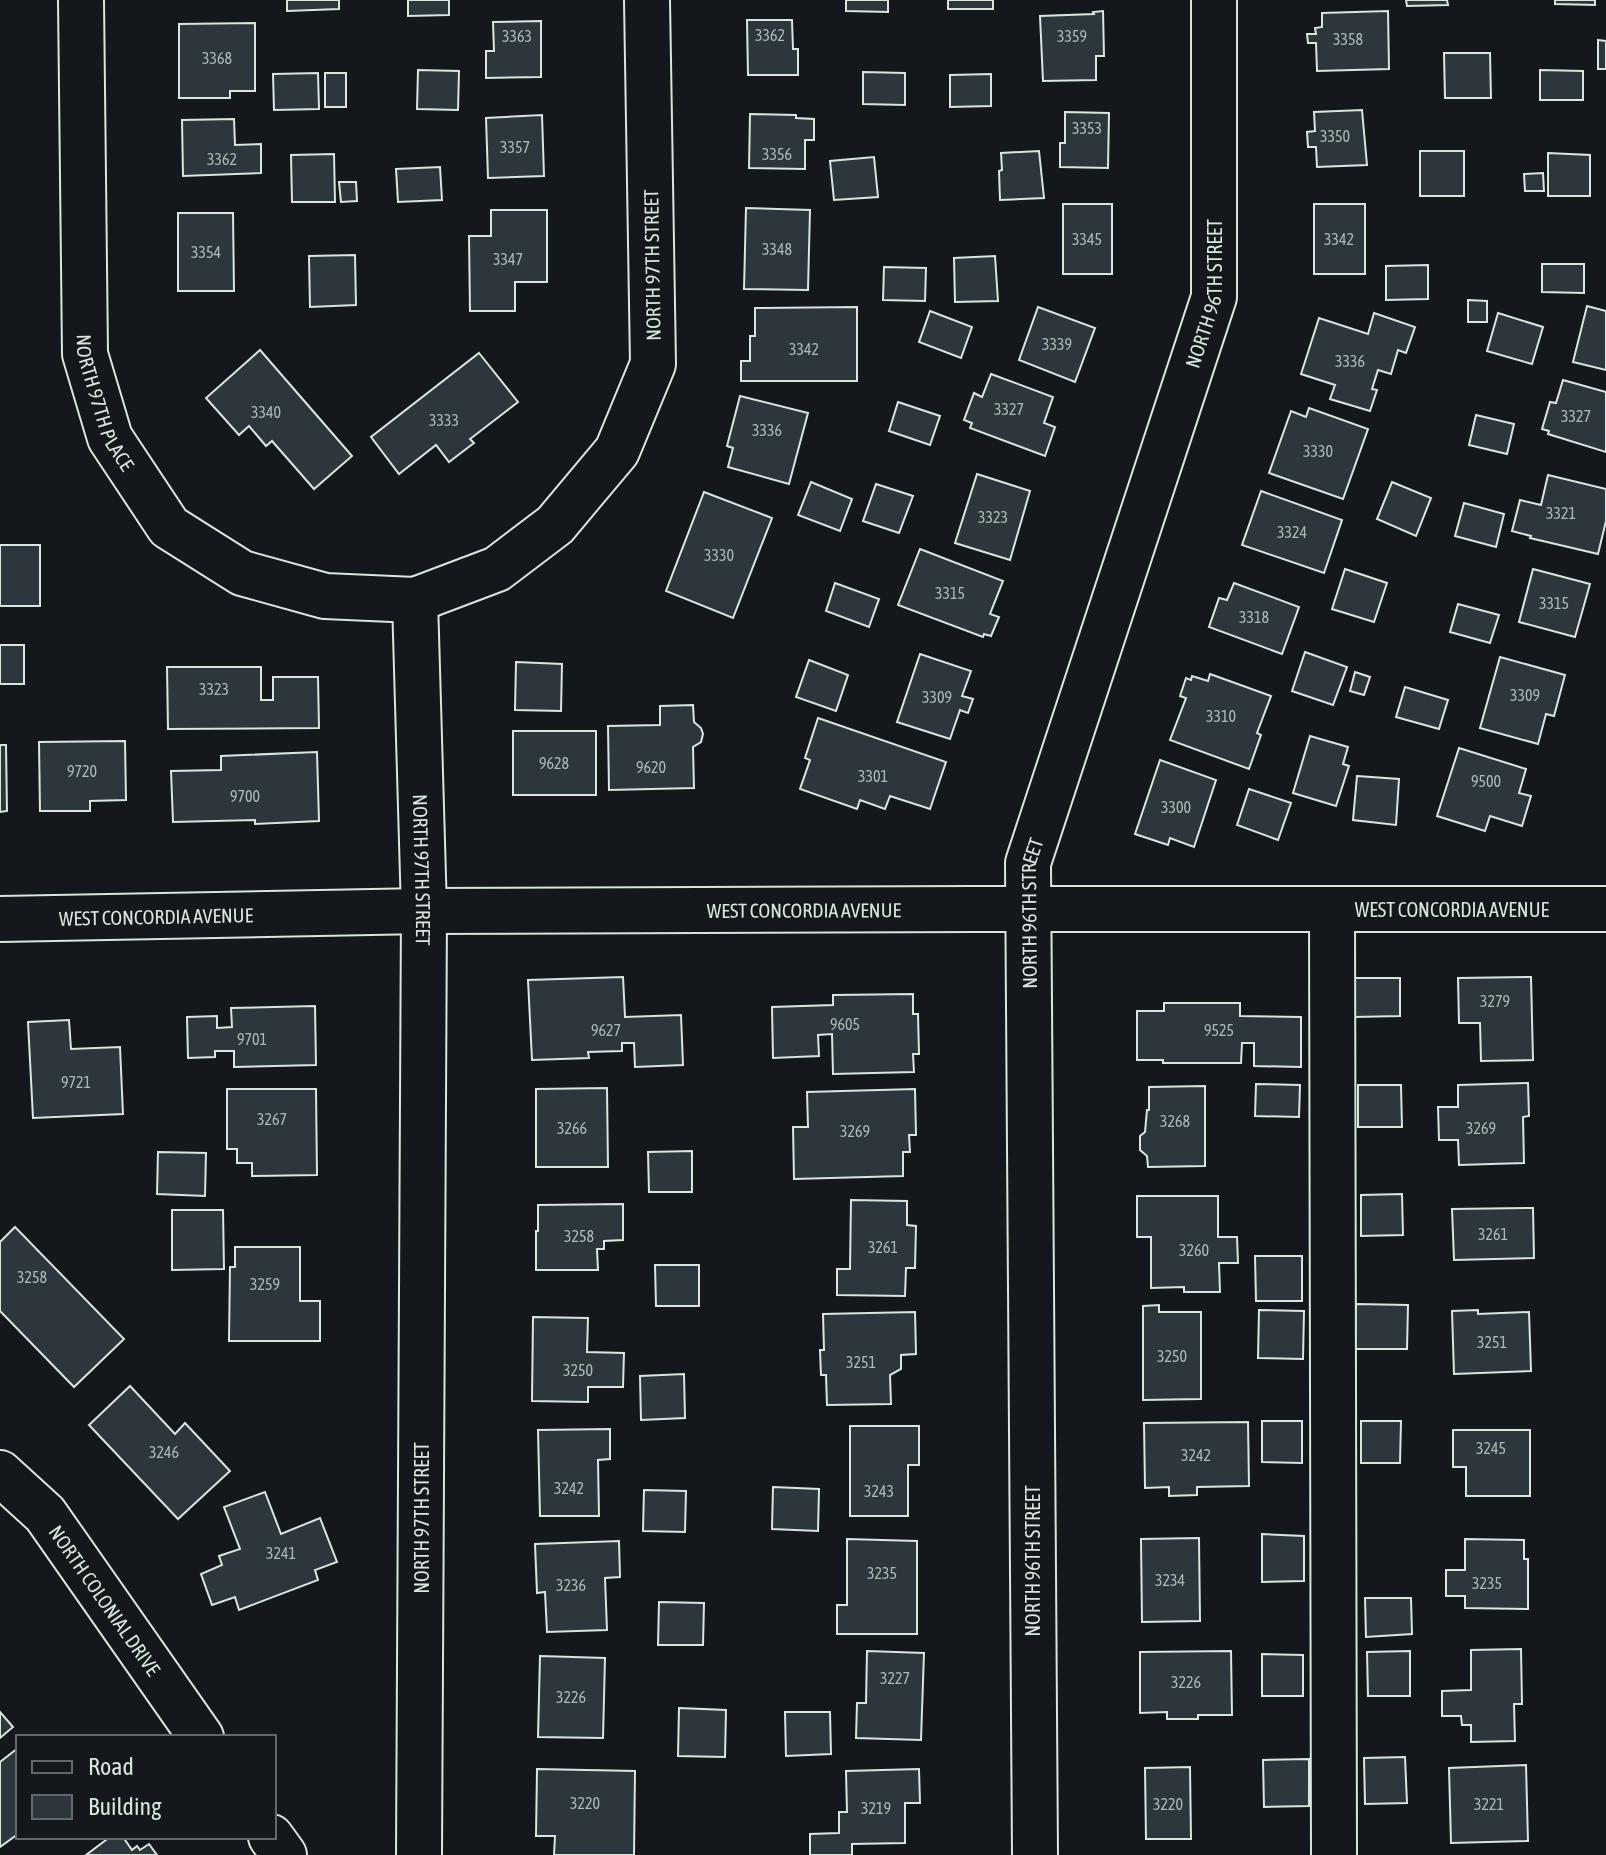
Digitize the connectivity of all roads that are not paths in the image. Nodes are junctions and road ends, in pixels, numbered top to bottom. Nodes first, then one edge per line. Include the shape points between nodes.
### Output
1 (81, 0) edge
2 (647, 0) edge
3 (1214, 0) edge
4 (415, 600) junction
5 (1027, 909) junction
6 (1332, 909) junction
7 (1606, 909) edge
8 (424, 911) junction
9 (0, 919) edge
10 (0, 1473) edge
11 (200, 1735) edge
12 (419, 1855) edge
13 (1035, 1855) edge
14 (1334, 1855) edge

1 - 4 street, NORTH 97TH PLACE via 85,354 110,438 169,527 242,573 325,596
2 - 4 street, NORTH 97TH STREET via 653,364 617,451 555,525 497,569
3 - 5 street, NORTH 96TH STREET via 1214,297 1028,863
4 - 8 street, NORTH 97TH STREET
5 - 6 street, WEST CONCORDIA AVENUE
5 - 8 street, WEST CONCORDIA AVENUE
5 - 13 street, NORTH 96TH STREET
6 - 7 street, WEST CONCORDIA AVENUE
6 - 14 street
8 - 9 street, WEST CONCORDIA AVENUE
8 - 12 street, NORTH 97TH STREET
10 - 11 street, NORTH COLONIAL DRIVE via 45,1514

